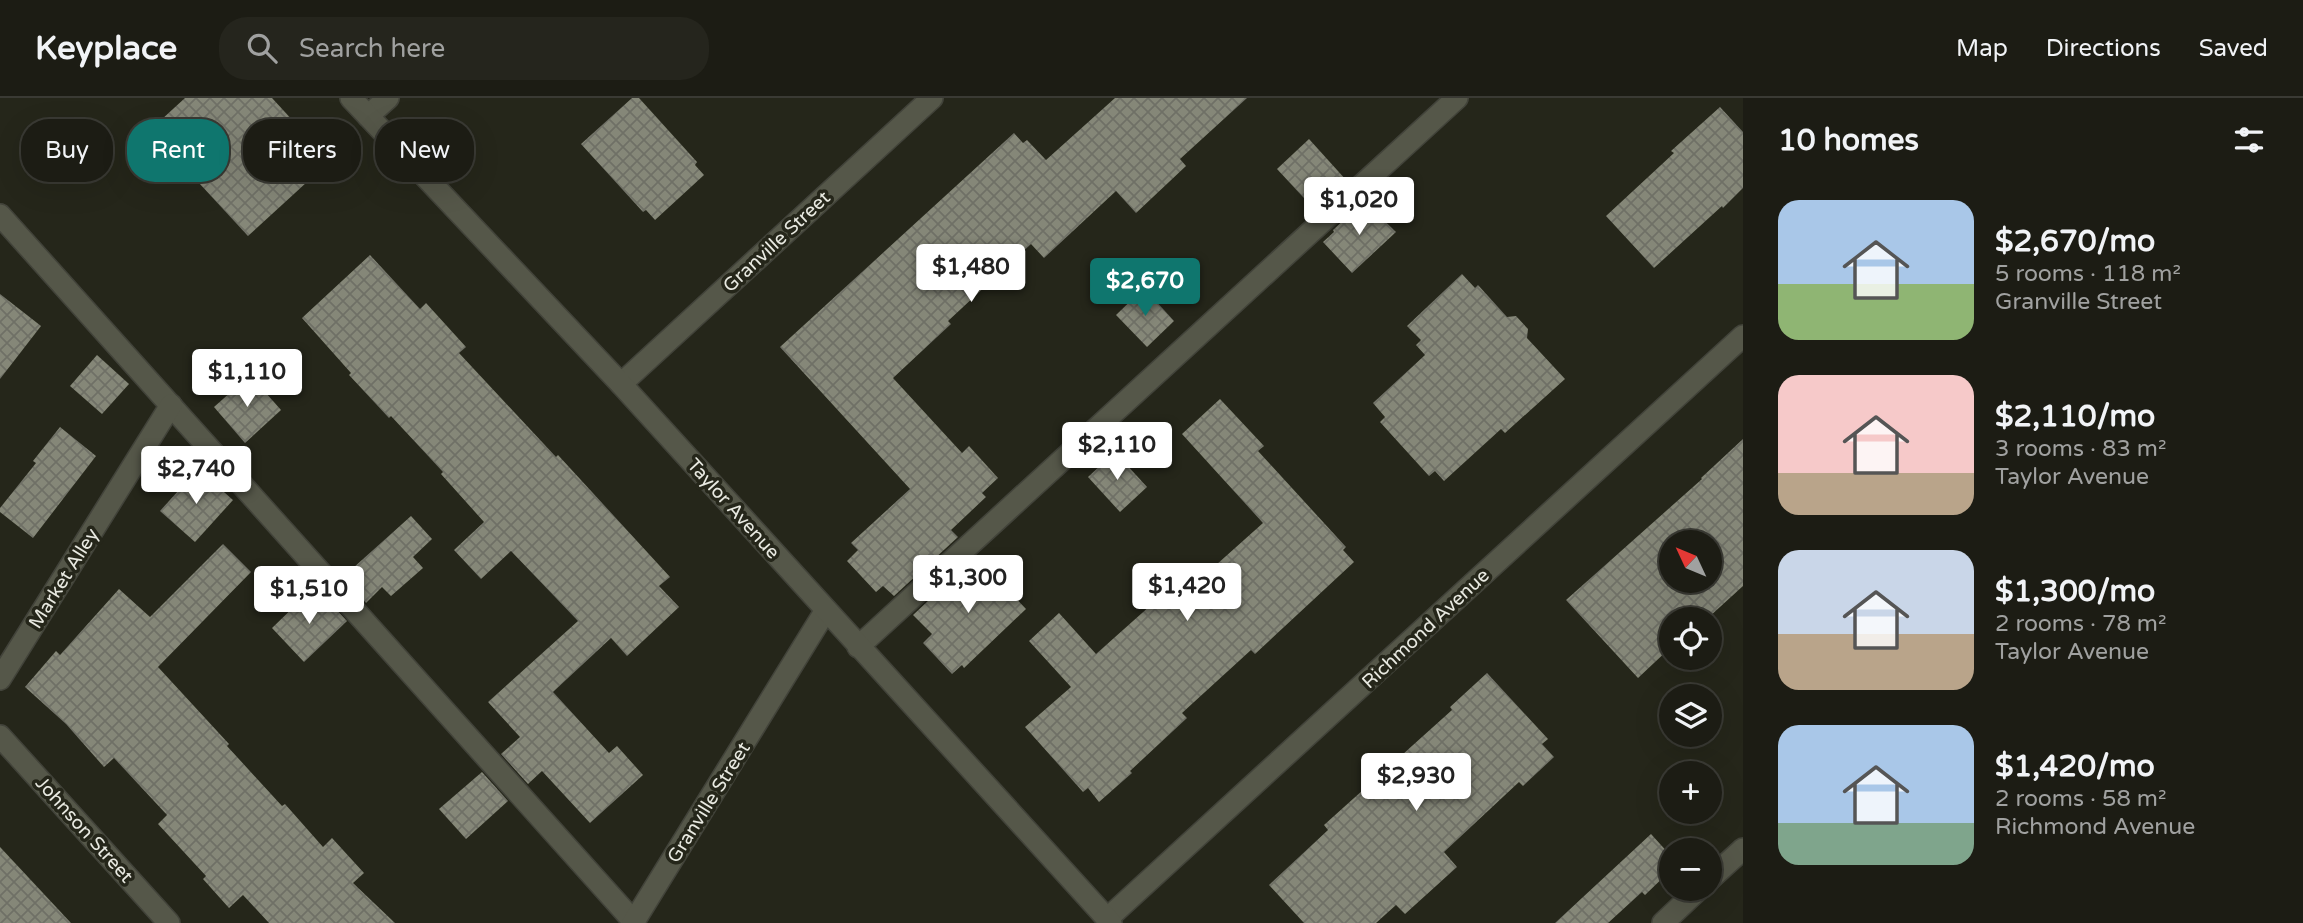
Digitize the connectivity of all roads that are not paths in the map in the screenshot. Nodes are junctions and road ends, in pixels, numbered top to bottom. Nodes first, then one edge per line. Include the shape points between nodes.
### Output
1 (351, 98) edge
2 (388, 98) edge
3 (932, 98) edge
4 (1457, 98) edge
5 (368, 116) junction
6 (0, 215) edge
7 (1743, 336) edge
8 (621, 384) junction
9 (171, 405) junction
10 (826, 610) junction
11 (858, 647) junction
12 (0, 679) edge
13 (0, 736) edge
14 (1743, 849) edge
15 (1722, 868) edge
16 (1686, 901) edge
17 (1109, 921) edge
18 (634, 922) edge
19 (169, 923) edge
20 (1663, 923) edge

1 - 5 street, Taylor Avenue
2 - 5 street
3 - 8 street, Granville Street
4 - 11 street
5 - 8 street, Taylor Avenue
6 - 9 street
7 - 17 street, Richmond Avenue
8 - 10 street, Taylor Avenue
9 - 12 street, Market Alley
9 - 18 street
10 - 11 street, Taylor Avenue
10 - 18 street, Granville Street
11 - 17 street, Taylor Avenue
13 - 19 street, Johnson Street
14 - 15 street
16 - 20 street

